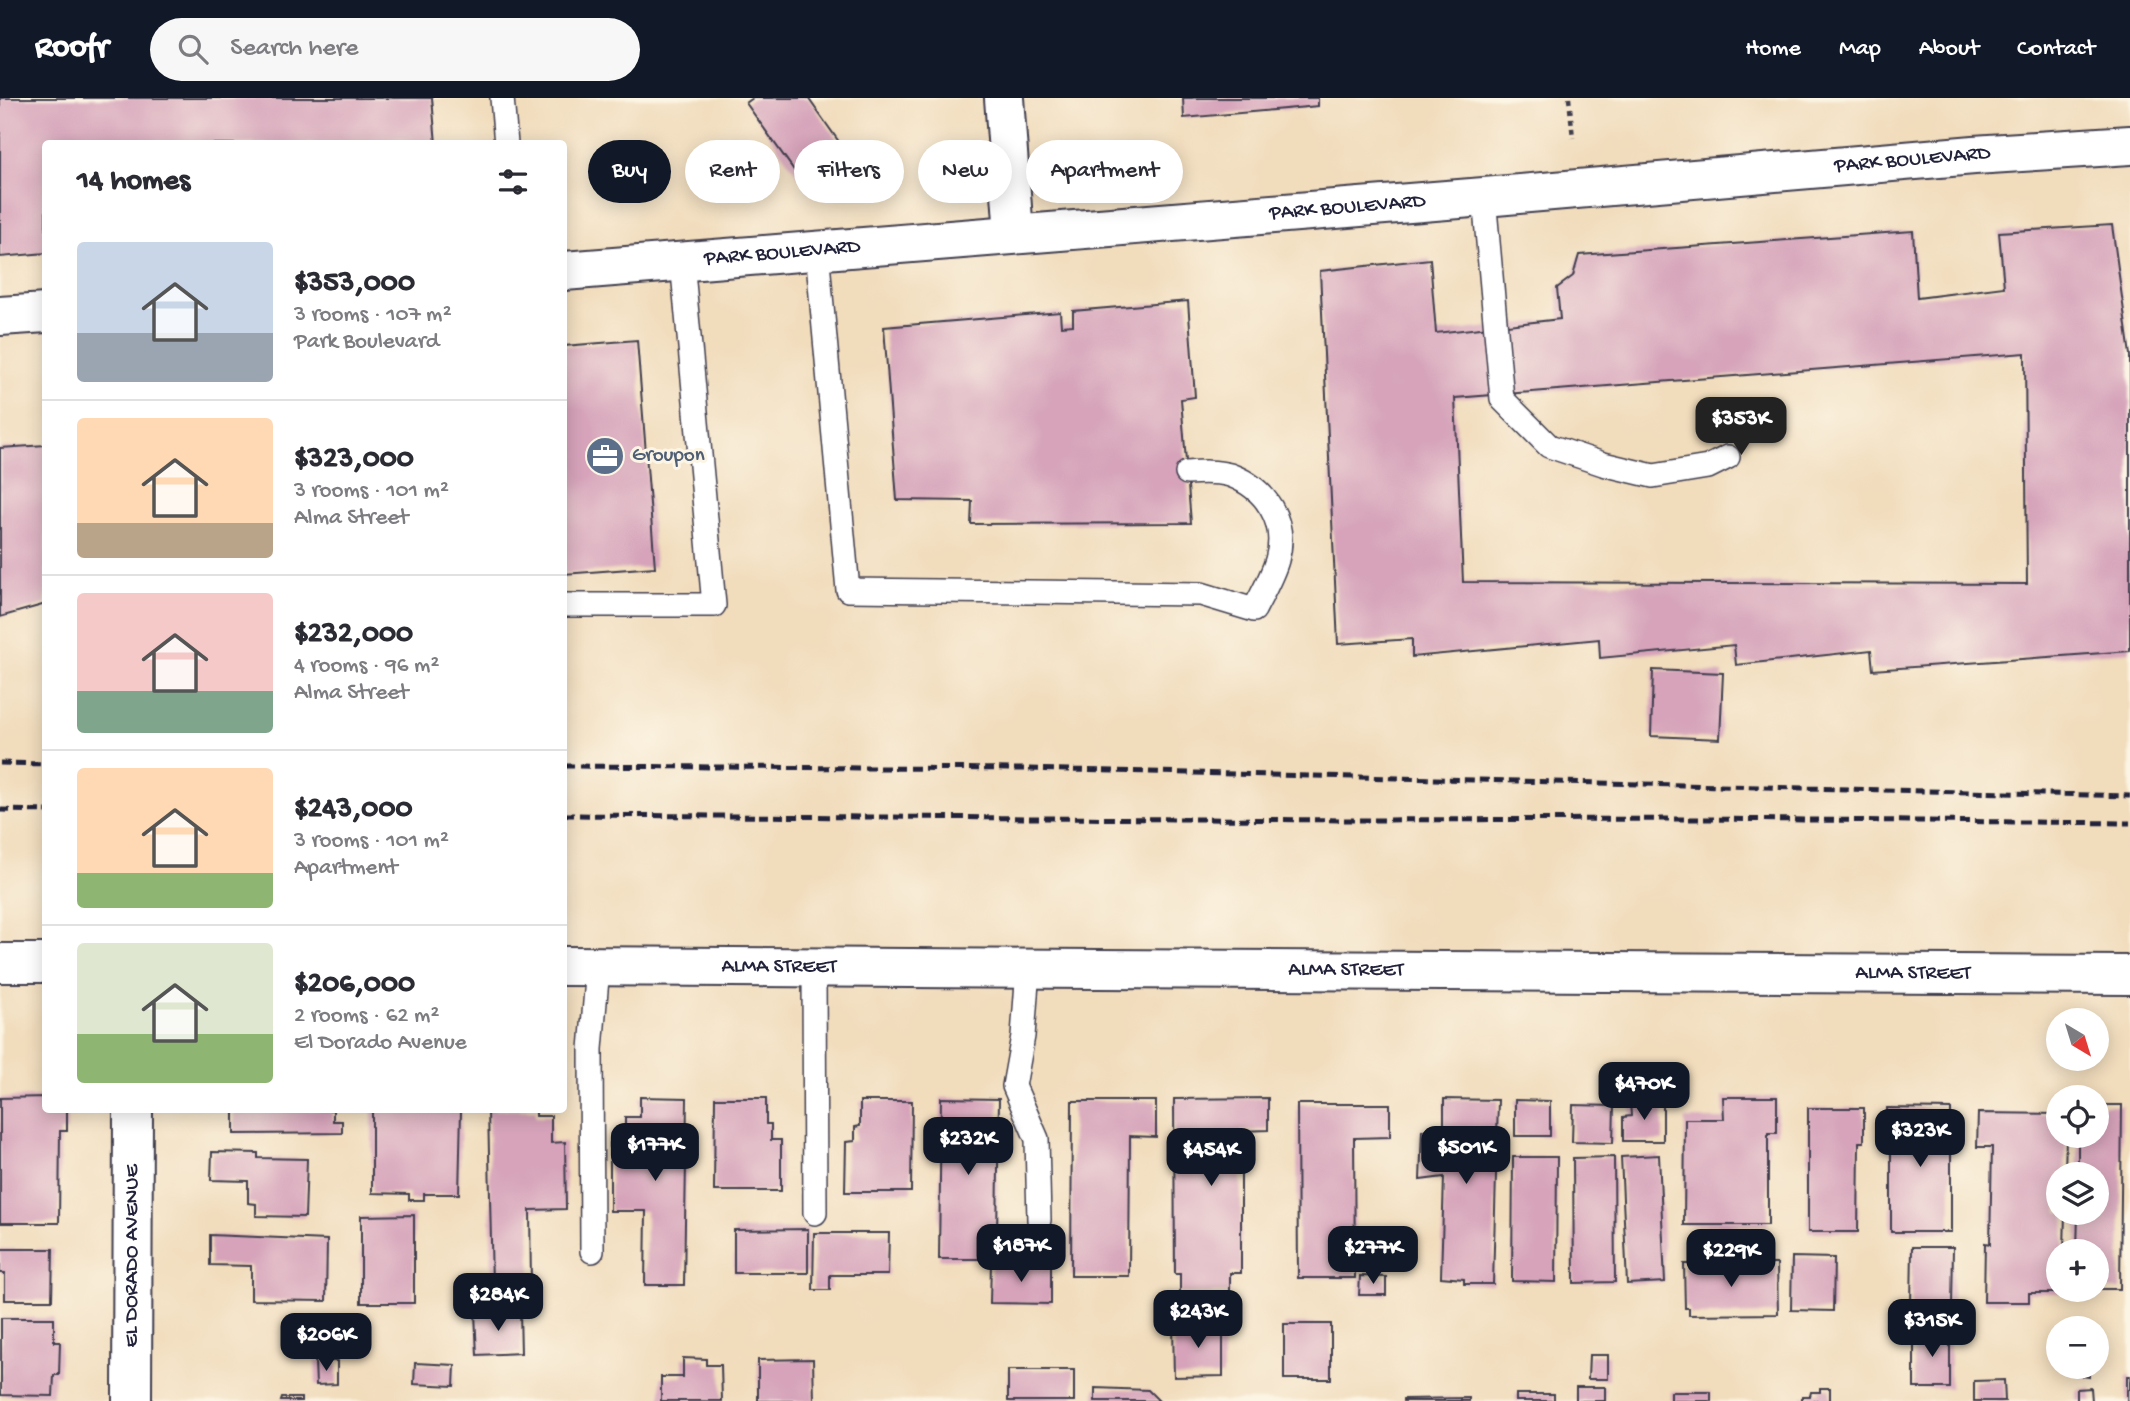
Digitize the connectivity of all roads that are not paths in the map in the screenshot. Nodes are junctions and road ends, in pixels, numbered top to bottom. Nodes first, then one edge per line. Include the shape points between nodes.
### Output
1 (502, 98) edge
2 (1004, 98) edge
3 (506, 140) edge
4 (2130, 145) edge
5 (1484, 197) junction
6 (1014, 234) junction
7 (817, 251) junction
8 (682, 261) junction
9 (567, 271) edge
10 (42, 313) edge
11 (0, 316) edge
12 (1728, 457) dead end
13 (1186, 473) dead end
14 (567, 605) edge
15 (2130, 950) edge
16 (0, 963) edge
17 (42, 963) edge
18 (581, 966) edge
19 (814, 968) junction
20 (1028, 969) junction
21 (1840, 974) junction
22 (2130, 975) edge
23 (133, 1113) edge
24 (815, 1213) dead end
25 (1039, 1220) dead end
26 (592, 1251) dead end
27 (132, 1401) edge

1 - 3 lane
2 - 6 street
4 - 5 street, PARK BOULEVARD
5 - 6 street, PARK BOULEVARD
5 - 12 lane via 1502,399 1549,446 1602,464 1653,477 1708,467
6 - 7 street, PARK BOULEVARD
7 - 8 street, PARK BOULEVARD
7 - 13 lane via 848,590 1201,594 1254,610 1278,560 1279,528 1272,505 1252,486 1228,475
8 - 9 street, PARK BOULEVARD
8 - 14 lane via 714,605
10 - 11 street
15 - 21 street
16 - 17 street
18 - 19 street, ALMA STREET
18 - 26 lane via 591,1049
19 - 20 street, ALMA STREET
19 - 24 lane
20 - 21 street, ALMA STREET
20 - 25 lane via 1014,1086 1037,1139
21 - 22 street, ALMA STREET
23 - 27 street, EL DORADO AVENUE

